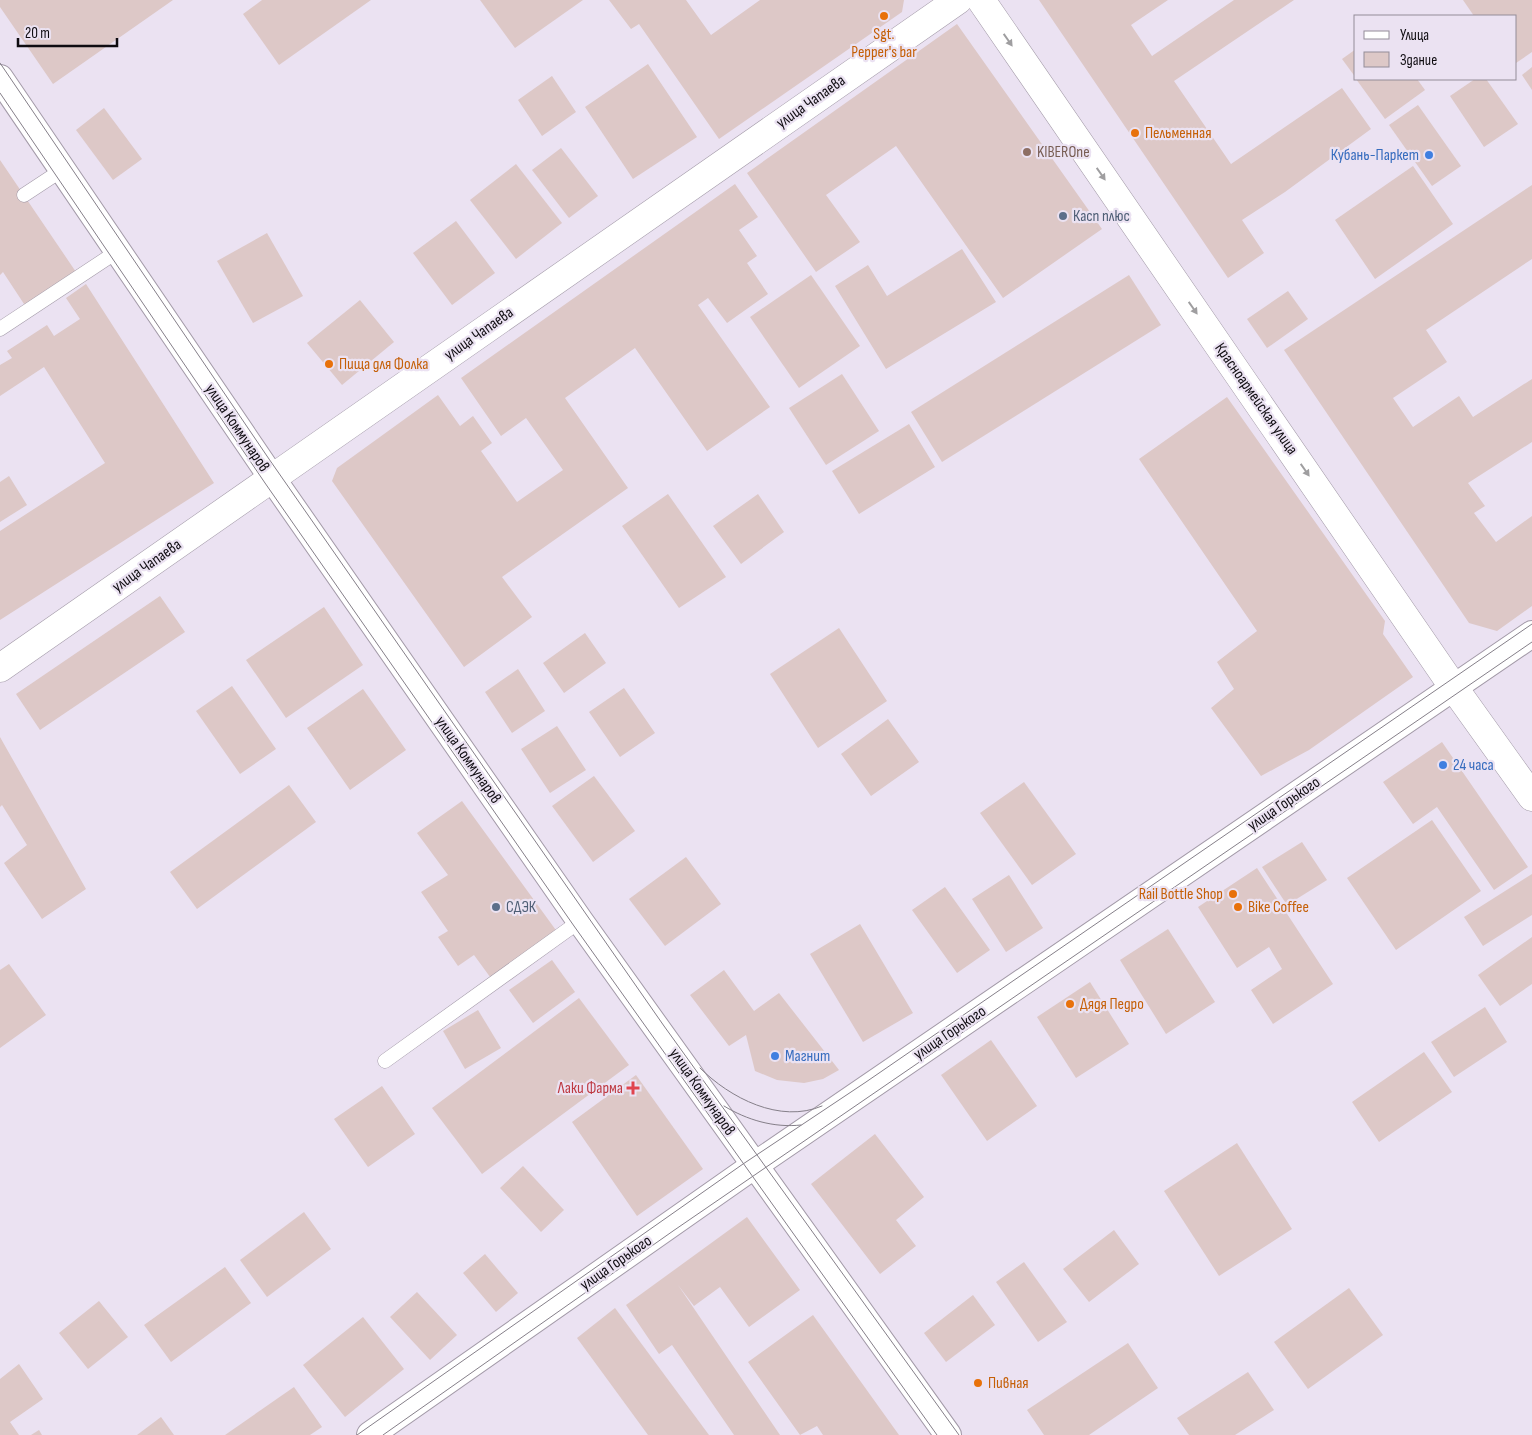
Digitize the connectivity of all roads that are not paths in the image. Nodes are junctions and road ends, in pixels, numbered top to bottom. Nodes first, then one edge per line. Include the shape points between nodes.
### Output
1 (958, 0) edge
2 (981, 0) edge
3 (0, 78) edge
4 (62, 170) junction
5 (24, 195) dead end
6 (118, 252) junction
7 (0, 329) edge
8 (272, 478) junction
9 (1532, 634) edge
10 (0, 668) edge
11 (1454, 688) junction
12 (1532, 797) edge
13 (580, 921) junction
14 (385, 1061) dead end
15 (755, 1165) junction
16 (370, 1435) edge
17 (948, 1435) edge

1 - 8 street, улица Чапаева
2 -> 11 street, Красноармейская улица
3 - 4 street, улица Коммунаров
4 - 5 lane
4 - 6 street, улица Коммунаров
6 - 7 lane
6 - 8 street, улица Коммунаров
8 - 10 street, улица Чапаева
8 - 13 street, улица Коммунаров
9 - 11 street, улица Горького
11 - 12 street, Красноармейская улица
11 - 15 street, улица Горького
13 - 14 lane
13 - 15 street, улица Коммунаров
15 - 16 street, улица Горького
15 - 17 street, улица Коммунаров

